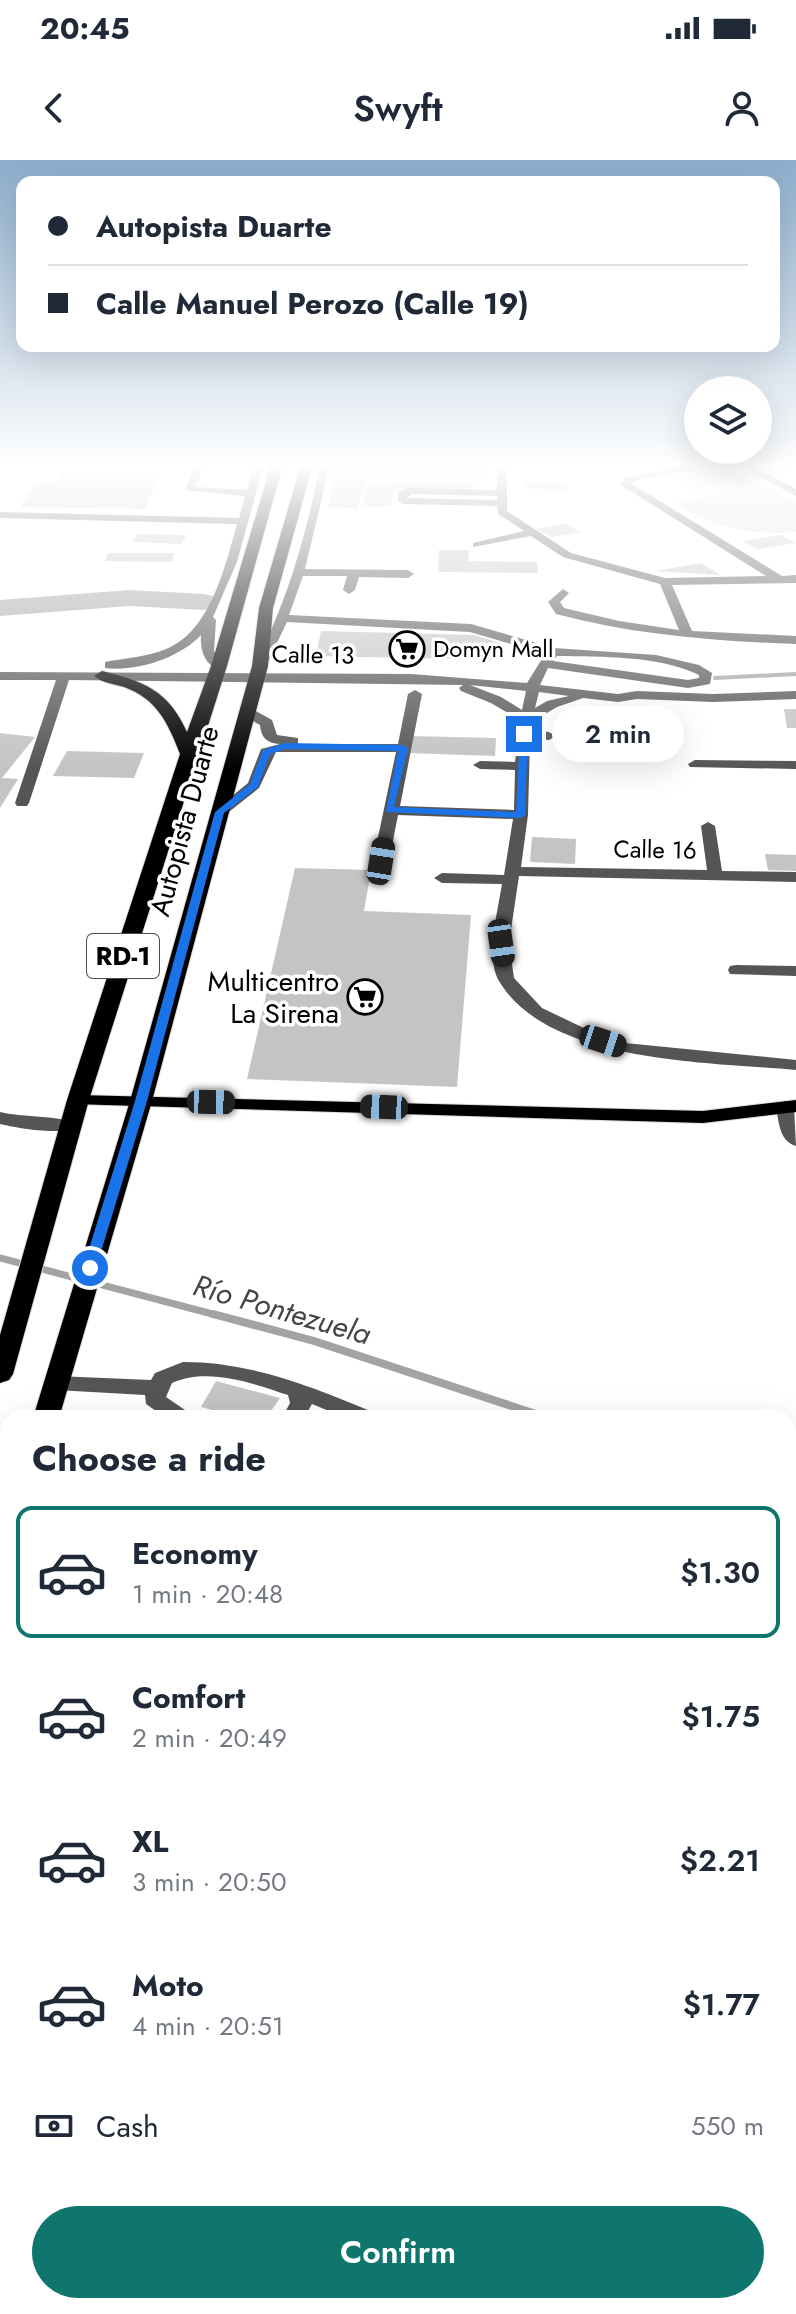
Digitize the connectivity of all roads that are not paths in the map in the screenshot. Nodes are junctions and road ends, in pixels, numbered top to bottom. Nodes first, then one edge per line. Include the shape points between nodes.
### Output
1 (226, 569) edge
2 (248, 569) edge
3 (277, 569) edge
4 (298, 569) edge
5 (610, 569) edge
6 (762, 569) edge
7 (297, 572) junction
8 (354, 573) junction
9 (408, 574) dead end
10 (796, 579) edge
11 (781, 580) junction
12 (665, 582) junction
13 (349, 590) dead end
14 (563, 593) dead end
15 (210, 614) junction
16 (280, 618) junction
17 (687, 635) junction
18 (614, 640) junction
19 (796, 640) edge
20 (553, 652) junction
21 (544, 664) junction
22 (0, 666) edge
23 (106, 671) junction
24 (216, 671) junction
25 (258, 671) junction
26 (55, 672) junction
27 (0, 676) edge
28 (411, 678) junction
29 (533, 682) junction
30 (415, 694) dead end
31 (637, 695) junction
32 (796, 695) edge
33 (602, 696) junction
34 (247, 712) junction
35 (526, 727) junction
36 (549, 736) dead end
37 (404, 745) junction
38 (188, 754) junction
39 (695, 764) dead end
40 (480, 765) dead end
41 (796, 765) edge
42 (521, 766) junction
43 (22, 803) dead end
44 (390, 806) junction
45 (521, 810) junction
46 (220, 812) junction
47 (708, 826) dead end
48 (381, 861) dead end
49 (513, 876) junction
50 (715, 876) junction
51 (796, 877) edge
52 (442, 878) dead end
53 (736, 970) dead end
54 (796, 971) edge
55 (796, 1065) edge
56 (78, 1100) junction
57 (141, 1101) junction
58 (791, 1107) edge
59 (0, 1118) edge
60 (70, 1125) junction
61 (796, 1140) edge
62 (0, 1374) edge
63 (56, 1383) junction
64 (154, 1388) junction
65 (297, 1389) junction
66 (48, 1410) edge
67 (170, 1410) edge
68 (297, 1410) edge
69 (348, 1410) edge

1 - 15 street
2 - 24 highway, Autopista Duarte / RD-1
3 - 25 highway, Autopista Duarte / RD-1
4 - 7 street
5 - 12 street
6 - 11 street
7 - 8 street
7 - 16 street
8 - 9 street
8 - 13 street
10 - 11 street
11 - 12 street
12 - 17 street
14 - 18 street via 554,606
15 - 23 street via 185,644
15 - 24 street via 205,650
16 - 20 street via 471,628
16 - 25 street
17 - 18 street
17 - 19 street
18 - 20 street
18 - 21 street via 691,666 706,673 705,681 688,684
20 - 21 street
21 - 29 street
22 - 26 street
23 - 24 street, Calle 13
23 - 26 street
23 - 38 highway via 161,698
24 - 25 street, Calle 13
24 - 38 highway, Autopista Duarte / RD-1
25 - 28 street, Calle 13
25 - 29 street via 444,667
25 - 34 highway, Autopista Duarte / RD-1
26 - 27 street
26 - 43 street
28 - 29 street
28 - 35 street via 478,692
29 - 31 street via 622,687
29 - 33 street
29 - 35 street
30 - 37 street
31 - 32 street
31 - 33 street
33 - 35 street via 564,700
34 - 37 street via 267,723 268,734 278,740
34 - 46 highway, Autopista Duarte / RD-1
35 - 36 street
35 - 42 street
37 - 44 street
37 - 46 street via 273,748 266,752 254,785
38 - 56 highway, Autopista Duarte / RD-1
39 - 41 street
40 - 42 street
42 - 45 street
44 - 45 street
44 - 48 street
45 - 49 street
46 - 57 highway, Autopista Duarte / RD-1
47 - 50 street
49 - 50 street, Calle 16
49 - 52 street, Calle 16
49 - 55 street via 501,943 506,979 536,1012 623,1048
50 - 51 street, Calle 16
53 - 54 street
56 - 57 main road
56 - 60 highway, Autopista Duarte / RD-1
57 - 58 main road via 703,1117
57 - 63 highway, Autopista Duarte / RD-1
58 - 61 street via 791,1134
59 - 60 street
60 - 62 highway, Autopista Duarte / RD-1
63 - 64 street
63 - 66 highway, Autopista Duarte / RD-1
64 - 65 street via 172,1371 207,1367
64 - 67 street via 154,1399
65 - 68 street
65 - 69 street

